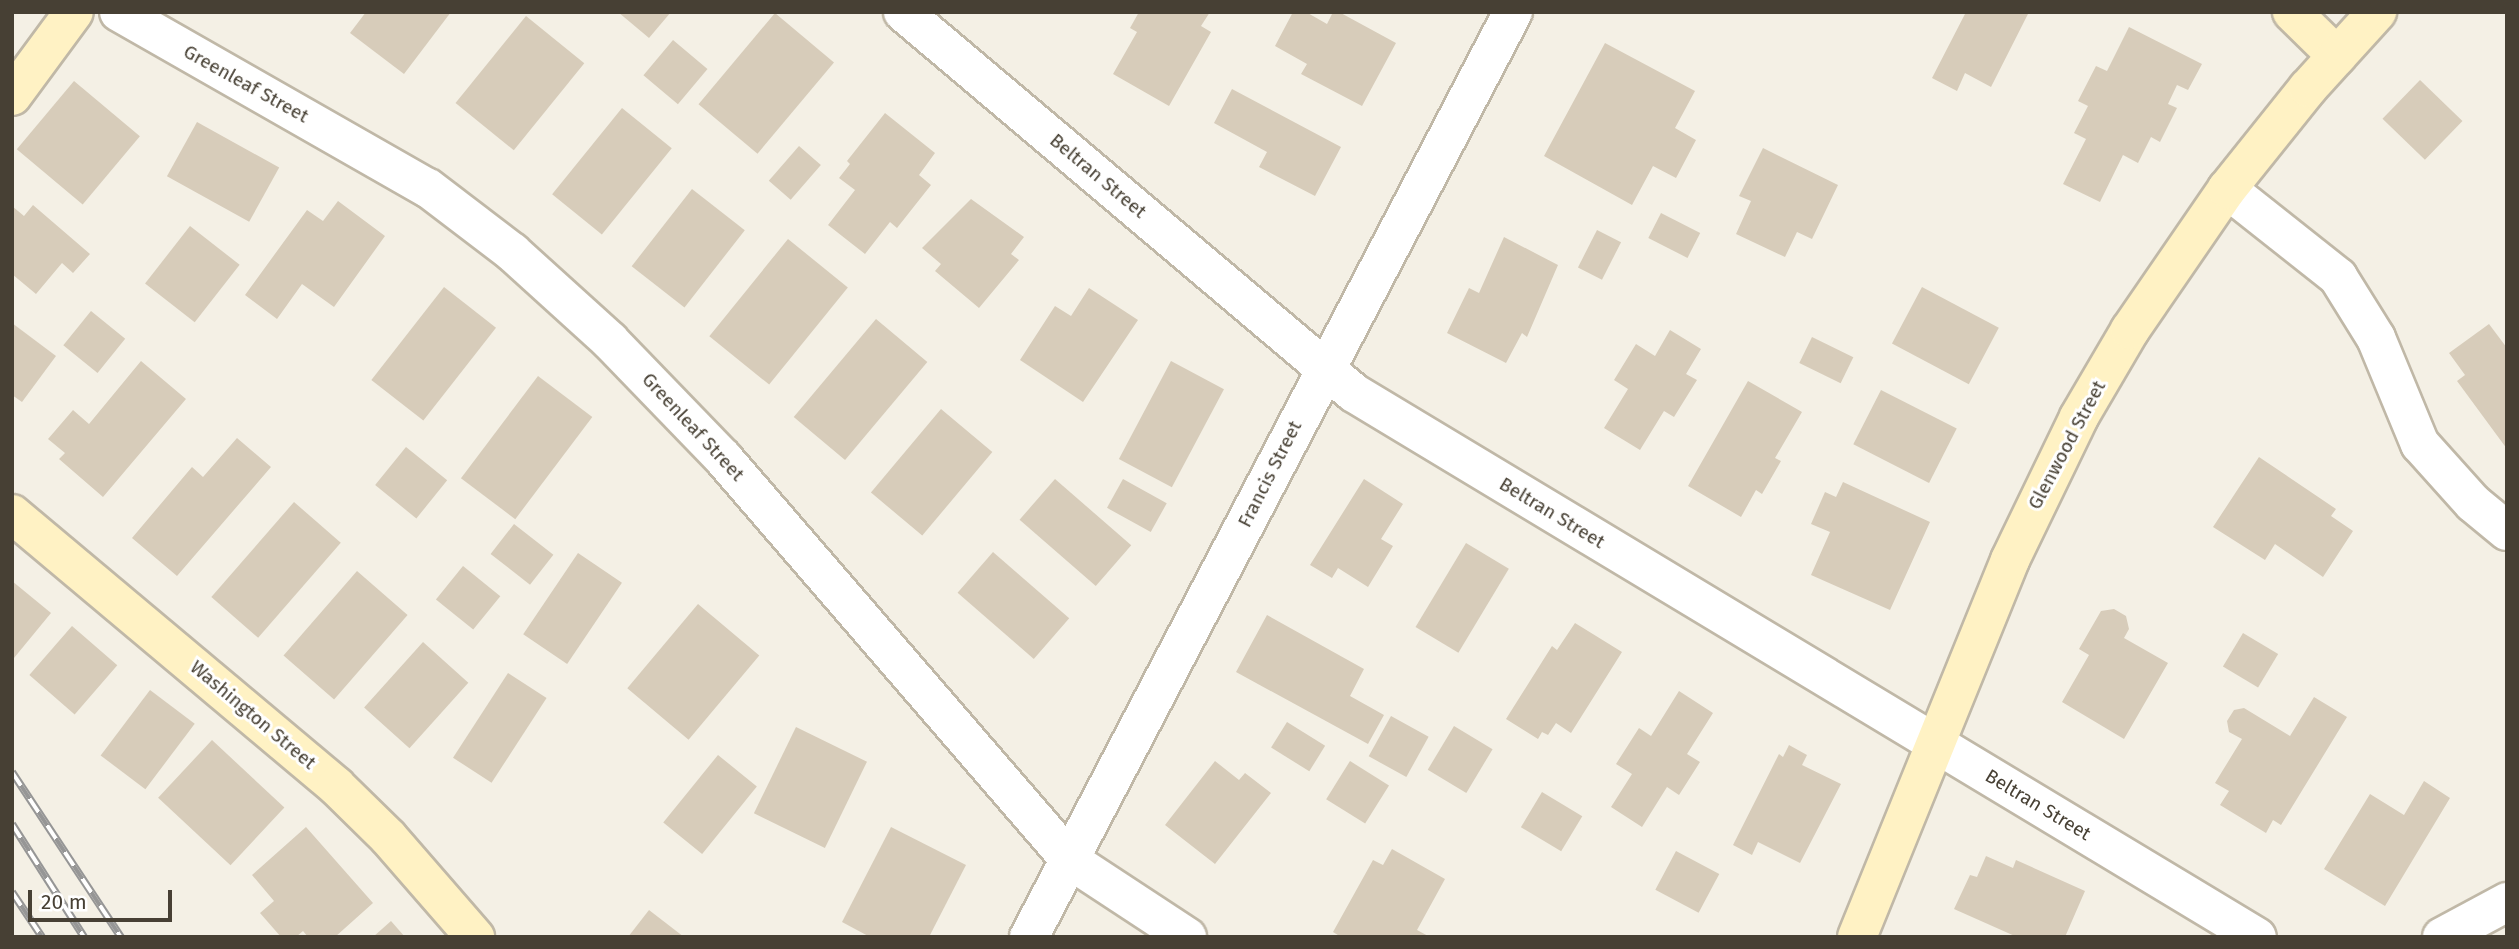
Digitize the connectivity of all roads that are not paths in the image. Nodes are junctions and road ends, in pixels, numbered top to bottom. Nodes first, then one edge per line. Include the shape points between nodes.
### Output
1 (74, 12) edge
2 (118, 12) edge
3 (903, 12) edge
4 (1513, 12) edge
5 (2292, 12) edge
6 (2377, 12) edge
7 (2337, 56) junction
8 (12, 96) edge
9 (2227, 189) junction
10 (1324, 370) junction
11 (12, 514) edge
12 (2507, 531) edge
13 (1936, 743) junction
14 (1070, 860) junction
15 (2507, 902) edge
16 (475, 937) edge
17 (1029, 937) edge
18 (1187, 937) edge
19 (1857, 937) edge
20 (2257, 937) edge
21 (2442, 937) edge

1 - 8 street
2 - 14 street, Greenleaf Street via 428,188 564,298 723,458
3 - 10 street, Beltran Street
4 - 10 street, Francis Street
5 - 7 street
6 - 7 street, Glenwood Street
7 - 9 street, Glenwood Street
9 - 12 street via 2338,277 2376,338 2420,444 2473,503
9 - 13 street, Glenwood Street via 2130,330 2056,461
10 - 13 street, Beltran Street via 1372,405
10 - 14 street, Francis Street
11 - 16 street, Washington Street via 326,777 388,837
13 - 19 street, Glenwood Street
13 - 20 street, Beltran Street
14 - 17 street, Francis Street
14 - 18 street, Greenleaf Street
15 - 21 street

